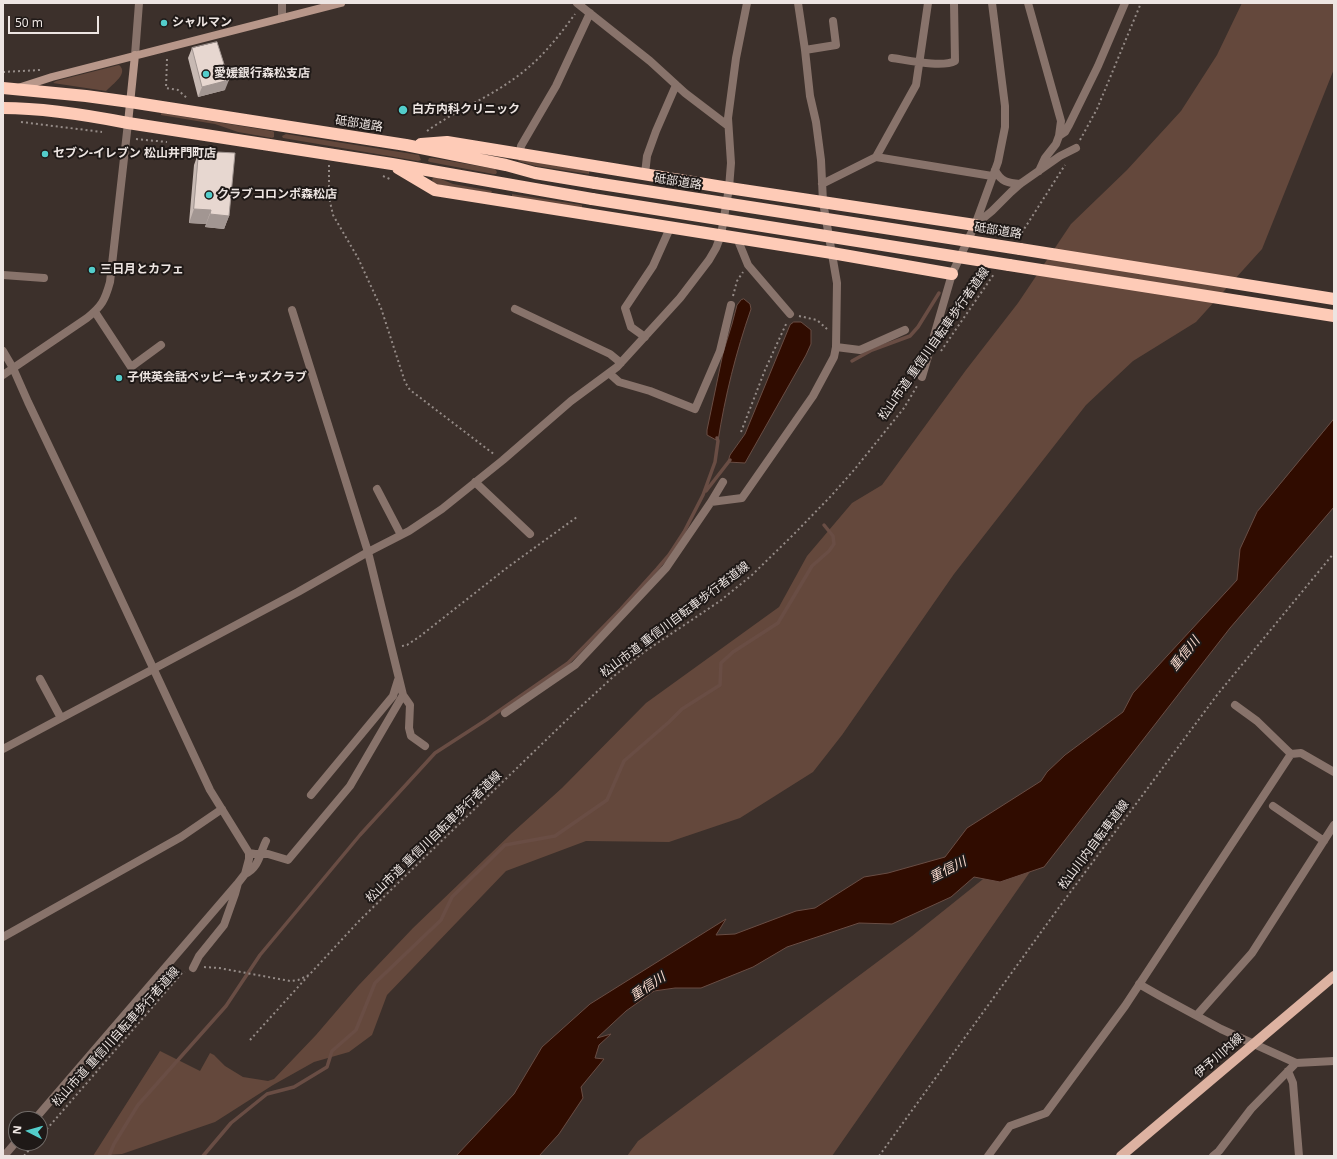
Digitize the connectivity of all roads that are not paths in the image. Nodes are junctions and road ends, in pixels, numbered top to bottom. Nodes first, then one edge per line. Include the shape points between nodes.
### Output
1 (139, 3) edge
2 (282, 3) edge
3 (747, 3) edge
4 (798, 3) edge
5 (928, 3) edge
6 (954, 3) edge
7 (992, 3) edge
8 (1028, 3) edge
9 (1125, 3) edge
10 (335, 4) edge
11 (579, 5) edge
12 (590, 13) junction
13 (282, 18) junction
14 (833, 21) dead end
15 (805, 50) junction
16 (135, 55) junction
17 (892, 58) dead end
18 (920, 62) junction
19 (676, 85) junction
20 (3, 88) edge
21 (18, 88) junction
22 (130, 102) junction
23 (3, 108) edge
24 (128, 123) junction
25 (727, 126) junction
26 (1059, 136) junction
27 (406, 145) junction
28 (1076, 148) road end
29 (520, 153) junction
30 (876, 157) junction
31 (392, 164) junction
32 (1039, 172) junction
33 (994, 173) junction
34 (645, 174) junction
35 (822, 184) junction
36 (1020, 184) junction
37 (729, 188) junction
38 (823, 202) junction
39 (975, 225) junction
40 (670, 228) junction
41 (721, 235) junction
42 (737, 238) junction
43 (832, 253) junction
44 (3, 274) edge
45 (952, 274) junction
46 (44, 278) dead end
47 (1334, 300) edge
48 (731, 305) road end
49 (515, 309) dead end
50 (292, 310) dead end
51 (95, 312) junction
52 (790, 314) road end
53 (1334, 316) edge
54 (905, 330) dead end
55 (645, 337) junction
56 (836, 343) junction
57 (161, 345) dead end
58 (3, 351) edge
59 (621, 363) junction
60 (13, 368) junction
61 (609, 373) junction
62 (3, 375) edge
63 (922, 377) road end
64 (475, 482) junction
65 (723, 482) dead end
66 (378, 489) dead end
67 (711, 502) junction
68 (530, 534) dead end
69 (401, 535) junction
70 (368, 552) junction
71 (154, 669) junction
72 (40, 679) dead end
73 (399, 679) junction
74 (403, 695) junction
75 (1235, 705) dead end
76 (505, 713) dead end
77 (61, 718) junction
78 (425, 746) dead end
79 (3, 749) edge
80 (1291, 754) junction
81 (1334, 772) edge
82 (311, 795) dead end
83 (1273, 806) dead end
84 (222, 809) junction
85 (1334, 825) edge
86 (266, 841) dead end
87 (1324, 841) junction
88 (249, 853) junction
89 (262, 854) junction
90 (245, 874) junction
91 (238, 883) junction
92 (3, 937) edge
93 (194, 968) road end
94 (1334, 976) edge
95 (1139, 984) junction
96 (1197, 1015) junction
97 (1252, 1044) junction
98 (1334, 1060) edge
99 (1296, 1063) junction
100 (1288, 1071) junction
101 (42, 1111) edge
102 (988, 1156) edge
103 (1121, 1156) edge
104 (1213, 1156) edge
105 (1299, 1156) edge

1 - 16 street
2 - 13 street
3 - 25 street via 736,58
4 - 15 street
5 - 18 street
6 - 18 street via 955,61 950,64
7 - 33 street via 1005,106 1005,127
8 - 26 street via 1061,121
9 - 26 street via 1069,125
10 - 13 main road
11 - 12 street
12 - 19 street
12 - 29 street via 556,86 521,146
13 - 16 main road
14 - 15 street via 836,45
15 - 35 street via 821,160
16 - 21 main road
16 - 22 main road
17 - 18 street
18 - 30 street via 916,85
19 - 25 street
19 - 34 street via 649,150
20 - 21 highway, 砥部道路
21 - 22 highway, 砥部道路
22 - 24 main road
22 - 27 highway, 砥部道路
23 - 24 highway via 85,115
24 - 31 highway
24 - 51 street via 110,282 107,295
25 - 37 street via 731,162
26 - 32 street
27 - 29 highway via 447,142
27 - 47 highway, 砥部道路, bridge via 535,173
28 - 32 street
29 - 34 highway
30 - 33 street
30 - 35 street
31 - 40 highway via 435,190
31 - 53 highway, bridge via 592,199
32 - 36 street
33 - 36 street via 1006,182
33 - 39 street
34 - 37 highway
35 - 38 street
36 - 39 street
37 - 38 highway
37 - 41 street
38 - 39 highway
38 - 43 street
39 - 45 street
40 - 41 highway
40 - 55 street via 653,266 625,308 631,327
41 - 42 highway
41 - 55 street via 716,248 680,298
42 - 43 highway
42 - 52 street via 748,265
43 - 45 highway
43 - 56 street via 837,283
44 - 46 street
45 - 63 street
48 - 61 street via 720,351 695,409 619,382
49 - 59 street via 610,354
50 - 70 street
51 - 57 street via 131,367
51 - 60 street
54 - 56 street via 860,350
55 - 59 street
56 - 67 street via 834,357 813,396 742,498
58 - 60 street
59 - 61 street
60 - 62 street
60 - 71 street
61 - 64 street via 571,401
64 - 68 street
64 - 69 street via 442,509
65 - 67 street
66 - 69 street
67 - 76 street via 666,568 575,665
69 - 70 street
70 - 71 street
70 - 73 street
71 - 77 street
71 - 84 street via 210,790
72 - 77 street
73 - 74 street
73 - 82 street via 393,696
74 - 78 street via 410,705 411,736
74 - 89 street via 350,786 288,860
75 - 80 street via 1257,721
77 - 79 street
80 - 81 street via 1301,753
80 - 95 street
83 - 87 street
84 - 88 street
84 - 92 street via 181,837
85 - 87 street
86 - 89 street
87 - 96 street via 1252,953
88 - 89 street
88 - 90 street
89 - 90 street via 255,867
90 - 91 street
91 - 93 street via 224,925 199,956
91 - 101 street
94 - 97 main road, 伊予川内線
95 - 96 street
95 - 102 street via 1046,1113 1010,1126
96 - 97 street
97 - 99 street
97 - 103 main road, 伊予川内線
98 - 99 street
99 - 100 street
100 - 104 street via 1251,1109
100 - 105 street via 1294,1083

